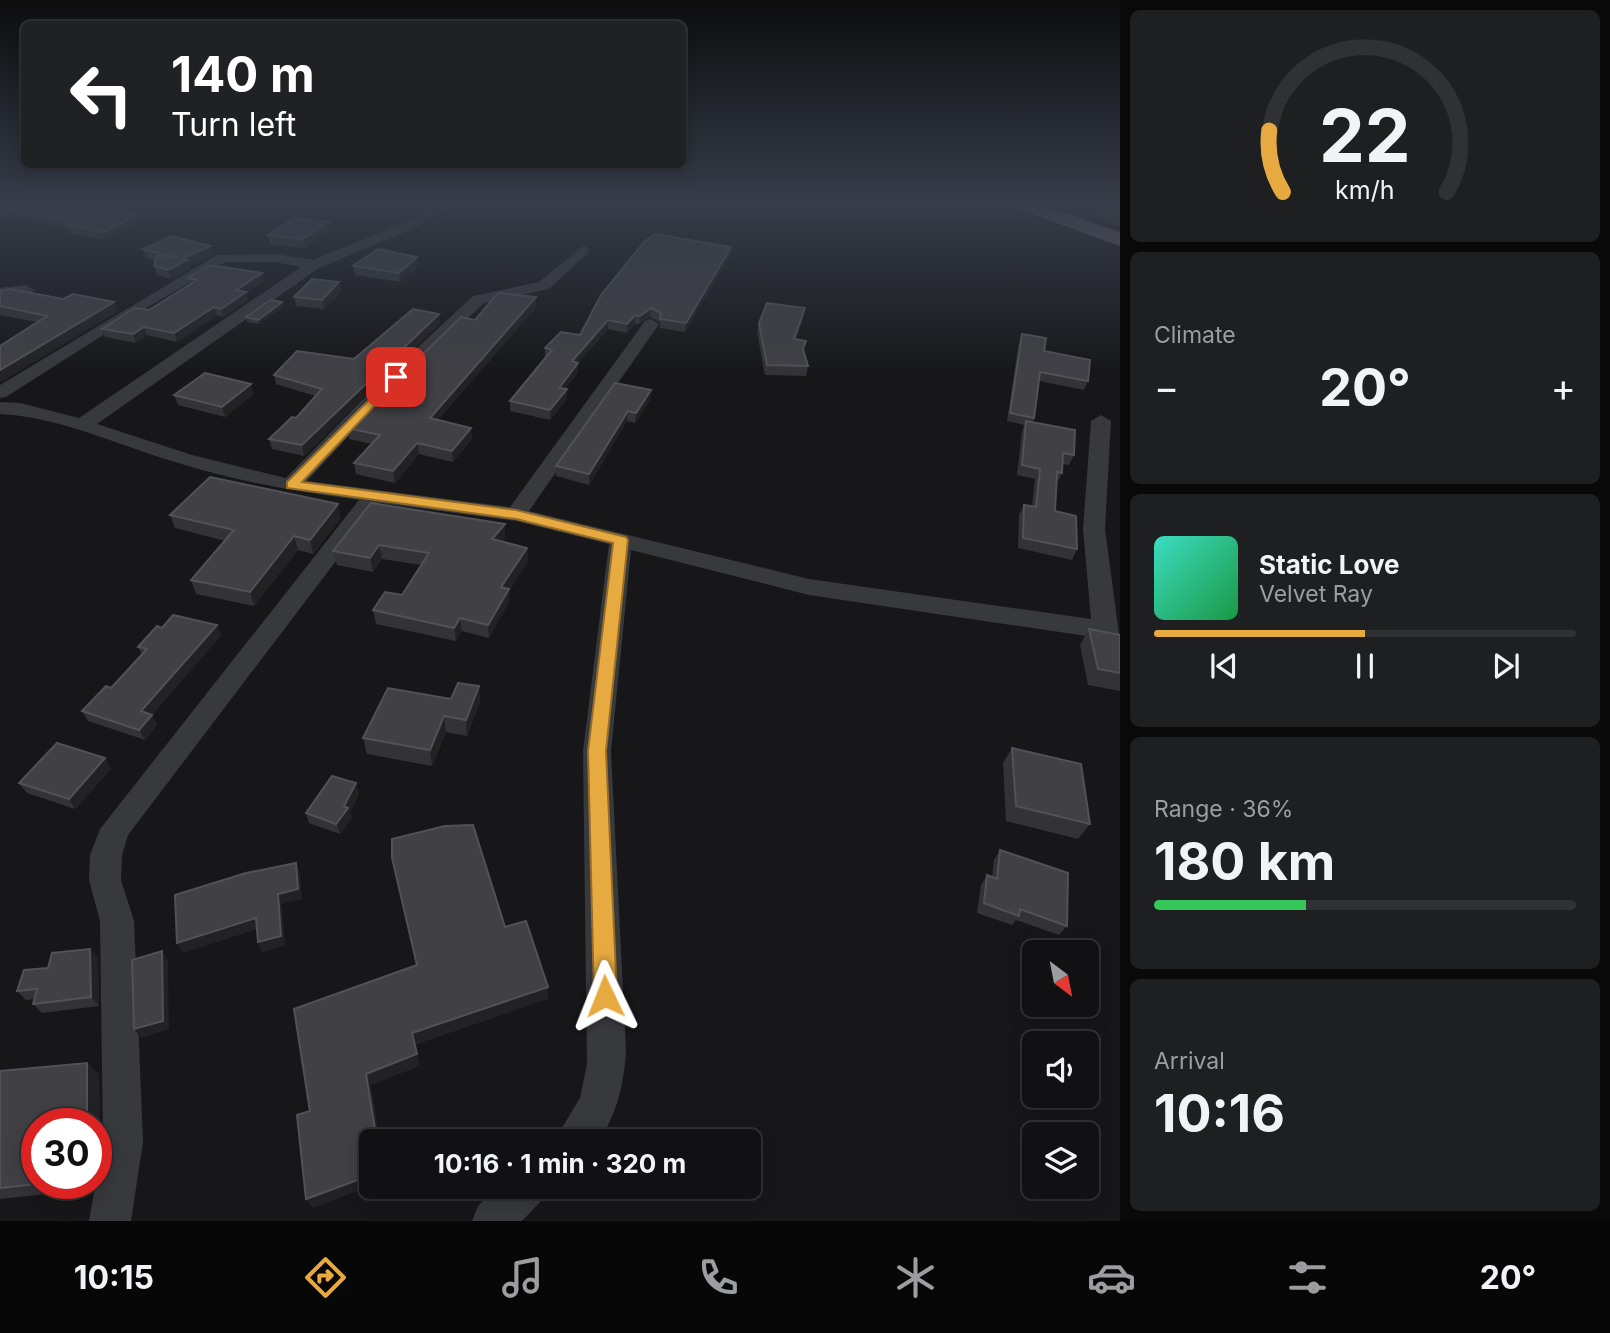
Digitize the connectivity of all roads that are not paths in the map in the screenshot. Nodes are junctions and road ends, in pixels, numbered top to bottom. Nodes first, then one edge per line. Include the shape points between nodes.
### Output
1 (217, 261) edge
2 (292, 261) edge
3 (324, 261) edge
4 (571, 261) edge
5 (314, 265) junction
6 (26, 290) edge
7 (0, 293) edge
8 (651, 324) dead end
9 (0, 393) edge
10 (0, 408) edge
11 (1101, 421) dead end
12 (82, 425) junction
13 (291, 485) junction
14 (373, 497) junction
15 (516, 514) junction
16 (621, 540) junction
17 (1112, 630) edge
18 (584, 1129) edge
19 (515, 1199) edge
20 (110, 1221) edge
21 (493, 1221) edge

1 - 9 street
2 - 5 street
3 - 5 street
4 - 13 street via 544,286 479,299
5 - 12 street
6 - 7 street
8 - 15 street
10 - 12 street
11 - 17 street via 1094,529
12 - 13 street
13 - 14 street
14 - 15 street
14 - 20 street via 115,829 106,855 105,880 117,920 123,1142
15 - 16 street
16 - 17 street via 809,587
16 - 18 street via 597,751 606,1079 592,1121
19 - 21 street

